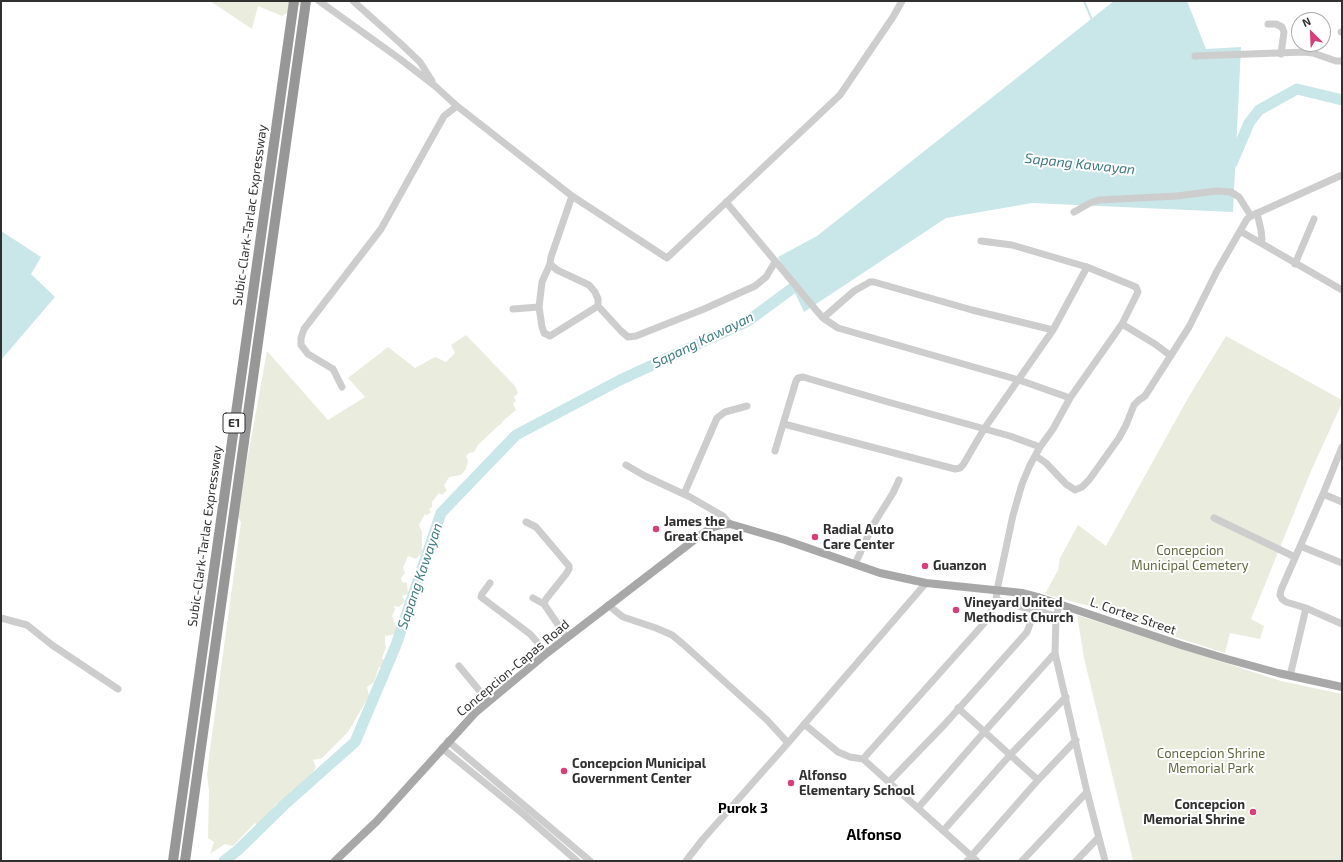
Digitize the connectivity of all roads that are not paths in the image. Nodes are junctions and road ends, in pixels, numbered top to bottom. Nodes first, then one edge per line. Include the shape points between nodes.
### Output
1 (294, 1) edge
2 (306, 1) edge
3 (319, 1) edge
4 (353, 1) edge
5 (902, 1) edge
6 (1268, 24) dead end
7 (1281, 54) junction
8 (1195, 56) dead end
9 (1342, 61) edge
10 (435, 86) junction
11 (457, 106) junction
12 (1342, 175) edge
13 (572, 196) junction
14 (726, 202) junction
15 (1074, 212) dead end
16 (1254, 215) junction
17 (1314, 219) dead end
18 (1240, 231) junction
19 (981, 241) dead end
20 (1261, 244) junction
21 (550, 264) junction
22 (1295, 264) junction
23 (777, 265) junction
24 (1087, 267) junction
25 (1342, 290) edge
26 (598, 306) junction
27 (539, 307) junction
28 (513, 308) dead end
29 (823, 318) junction
30 (1122, 324) junction
31 (1053, 330) junction
32 (1170, 356) junction
33 (1019, 380) junction
34 (342, 387) dead end
35 (1070, 398) junction
36 (747, 406) dead end
37 (784, 424) junction
38 (984, 429) junction
39 (1040, 447) junction
40 (1342, 447) edge
41 (775, 451) dead end
42 (1036, 456) junction
43 (626, 465) dead end
44 (898, 480) dead end
45 (684, 494) junction
46 (1323, 494) junction
47 (1342, 502) edge
48 (1214, 518) dead end
49 (526, 522) dead end
50 (730, 524) junction
51 (1300, 546) junction
52 (1295, 557) junction
53 (1342, 563) edge
54 (854, 564) junction
55 (490, 583) dead end
56 (926, 583) junction
57 (997, 590) junction
58 (533, 598) dead end
59 (996, 600) junction
60 (1060, 603) junction
61 (544, 604) junction
62 (608, 605) junction
63 (1306, 608) junction
64 (1035, 610) junction
65 (1056, 616) junction
66 (1, 618) edge
67 (1342, 624) edge
68 (567, 638) junction
69 (547, 654) junction
70 (1055, 654) junction
71 (459, 666) dead end
72 (1290, 676) junction
73 (1342, 687) edge
74 (118, 689) dead end
75 (1066, 697) junction
76 (488, 701) junction
77 (958, 708) junction
78 (804, 724) junction
79 (985, 731) junction
80 (1076, 740) junction
81 (448, 742) junction
82 (788, 742) junction
83 (442, 748) junction
84 (1011, 754) junction
85 (863, 759) junction
86 (1038, 780) junction
87 (889, 782) junction
88 (1087, 792) junction
89 (918, 808) junction
90 (943, 831) junction
91 (1098, 838) junction
92 (972, 859) edge
93 (173, 861) edge
94 (185, 861) edge
95 (335, 861) edge
96 (577, 861) edge
97 (590, 861) edge
98 (686, 861) edge
99 (1022, 861) edge
100 (1076, 861) edge
101 (1105, 861) edge

1 - 93 highway, Subic-Clark-Tarlac Expressway / E1
2 - 94 highway, Subic-Clark-Tarlac Expressway / E1
3 - 10 street
4 - 10 street via 420,62
5 - 14 street via 840,95
6 - 7 street via 1282,26 1284,32
7 - 8 street
7 - 9 street via 1313,53
10 - 11 street
11 - 13 street
11 - 34 street via 444,116 381,229 304,328 301,345 308,354 333,369
12 - 16 street
13 - 14 street via 667,258
13 - 21 street
14 - 23 street
15 - 16 street via 1099,200 1216,191 1236,194
16 - 18 street via 1247,219
16 - 20 street via 1261,230
17 - 22 street
18 - 20 street
18 - 32 street via 1189,327
19 - 24 street via 1012,246
20 - 22 street
21 - 26 street via 589,285 596,292
21 - 27 street via 542,282
22 - 25 street
23 - 26 street via 755,286 636,336 628,337 621,332
23 - 29 street
24 - 30 street via 1136,287 1138,292
24 - 31 street
26 - 27 street via 550,336 544,333
27 - 28 street
29 - 31 street via 854,291 874,282
29 - 33 street via 838,328
30 - 32 street via 1156,344
30 - 35 street
31 - 33 street
32 - 42 street via 1145,396 1134,405 1119,438 1082,487 1075,490 1066,484
33 - 35 street
33 - 38 street
35 - 39 street
36 - 45 street via 725,412 717,418
37 - 38 street via 955,468 963,465
37 - 38 street via 796,381 803,377
37 - 41 street
38 - 39 street
39 - 42 street
40 - 46 street
42 - 57 street via 1020,490
43 - 45 street
44 - 54 street
45 - 50 street via 723,516
46 - 47 street
46 - 51 street
48 - 52 street
49 - 61 street via 536,527 568,566 566,574
50 - 54 main road, L. Cortez Street
50 - 62 main road, Concepcion-Capas Road via 711,528
51 - 52 street
51 - 53 street
52 - 63 street via 1280,595 1286,602
54 - 56 main road, L. Cortez Street via 880,573
55 - 69 street via 481,597 530,634
56 - 57 main road, L. Cortez Street
56 - 78 street
57 - 59 street
57 - 60 main road, L. Cortez Street via 1023,593
58 - 61 street
59 - 64 street
59 - 85 street via 987,620
60 - 65 street
60 - 72 main road, L. Cortez Street via 1181,645
61 - 68 street
62 - 68 main road, Concepcion-Capas Road
62 - 82 street via 623,617 672,635
63 - 67 street
63 - 72 street
64 - 65 street
64 - 77 street via 1027,632
65 - 70 street
66 - 74 street via 27,625
68 - 69 main road, Concepcion-Capas Road
69 - 76 main road, Concepcion-Capas Road
70 - 75 street
70 - 79 street
71 - 76 street
72 - 73 main road, L. Cortez Street
75 - 80 street
75 - 84 street
76 - 81 main road, Concepcion-Capas Road
77 - 79 street
77 - 87 street
78 - 82 street
78 - 85 street via 838,752
79 - 84 street
79 - 89 street
80 - 86 street
80 - 88 street
81 - 83 main road, Concepcion-Capas Road
81 - 97 street
82 - 98 street
83 - 95 main road, Concepcion-Capas Road via 377,822
83 - 96 street
84 - 86 street
84 - 90 street
85 - 87 street
86 - 92 street
87 - 89 street
88 - 91 street
88 - 99 street
89 - 90 street
90 - 92 street
91 - 100 street
91 - 101 street

